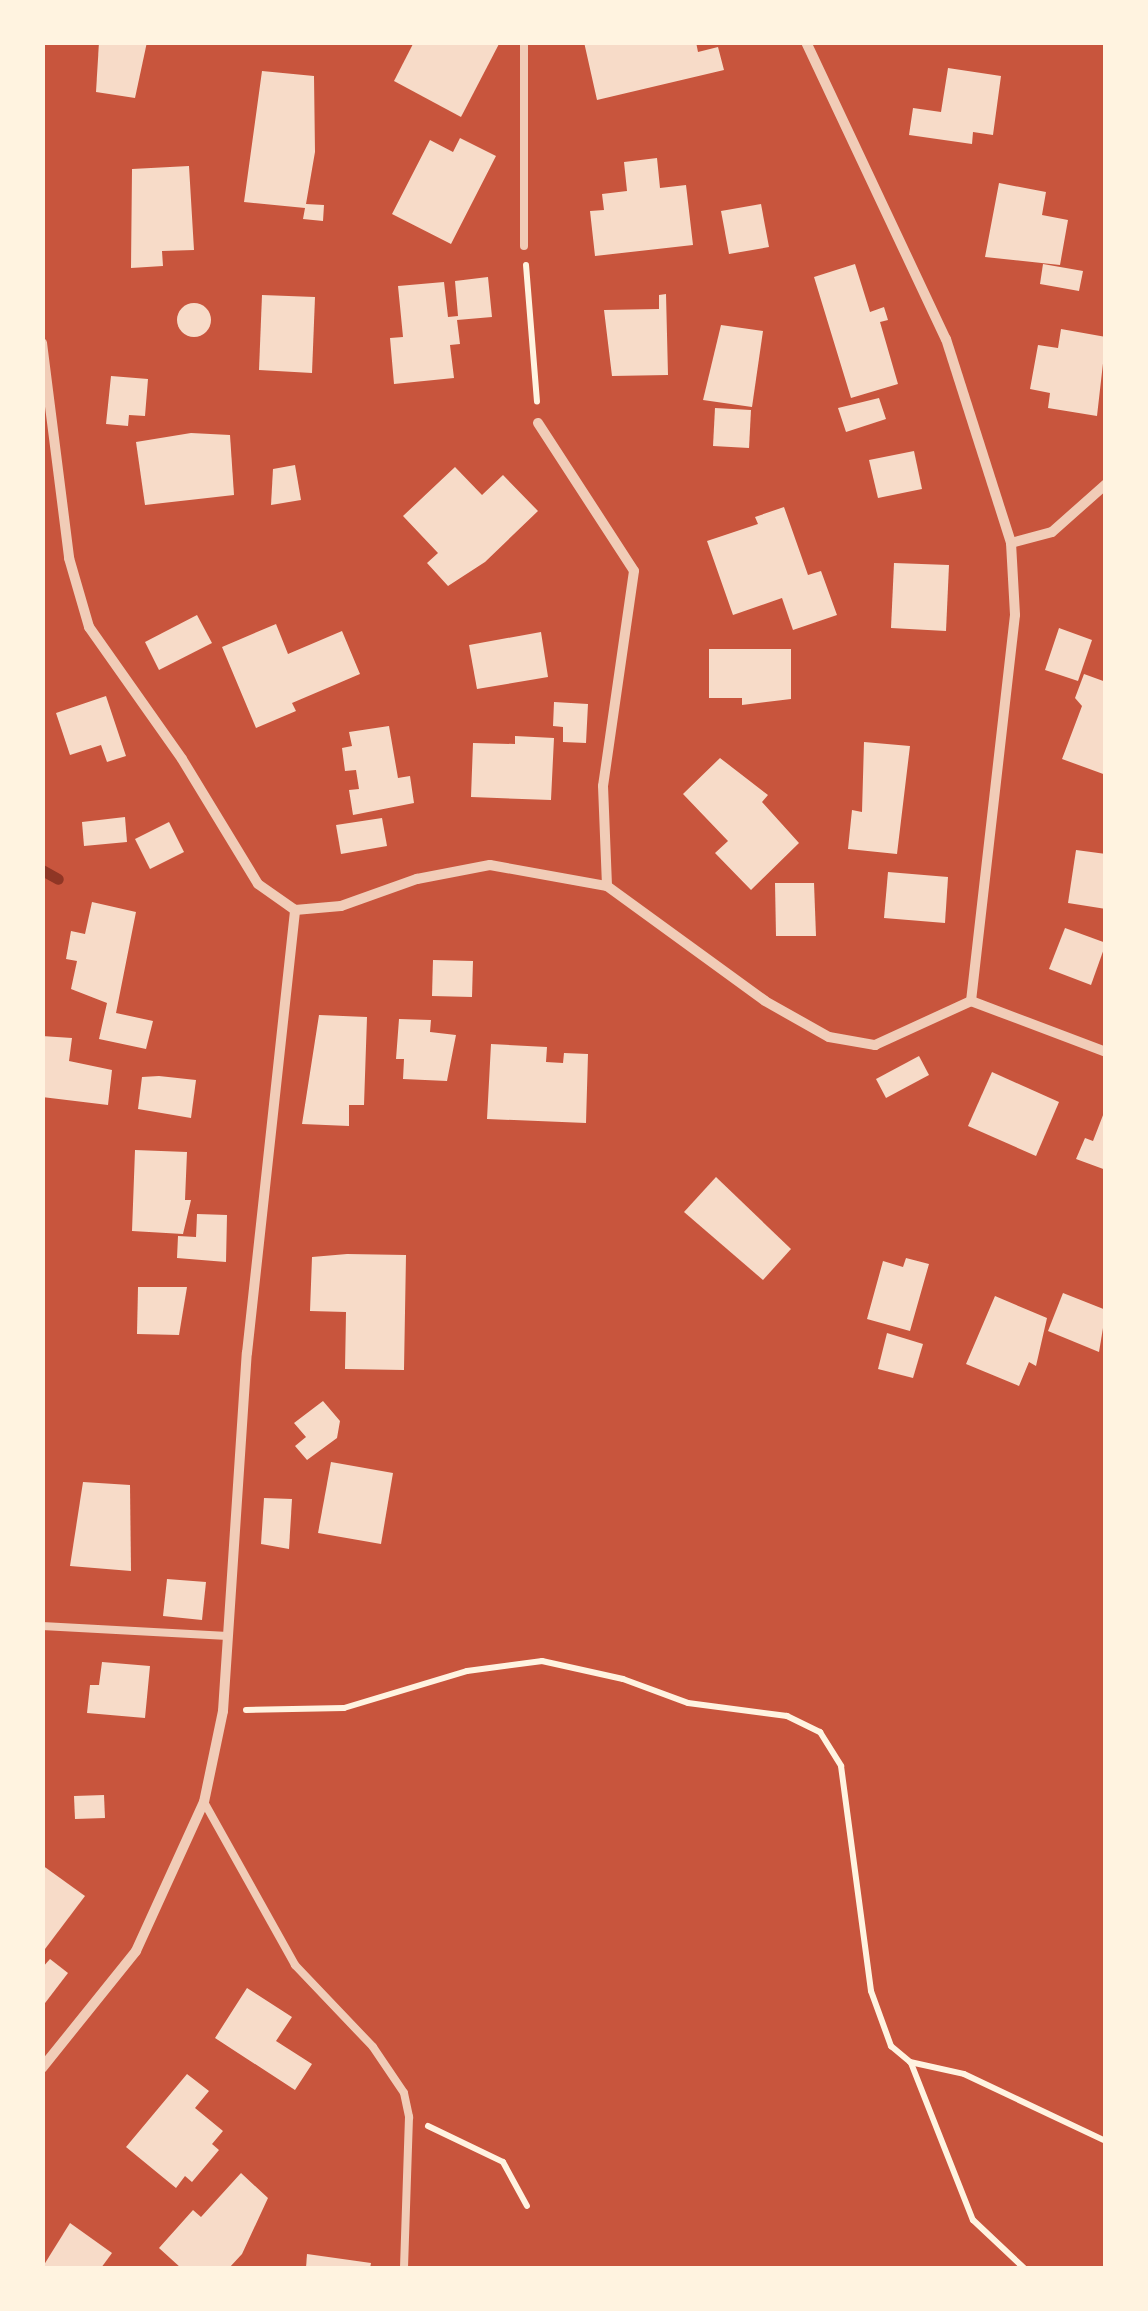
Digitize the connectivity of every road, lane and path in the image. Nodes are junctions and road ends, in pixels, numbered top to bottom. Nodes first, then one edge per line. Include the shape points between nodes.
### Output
1 (524, 42) edge
2 (806, 42) edge
3 (524, 246) joint
4 (42, 343) edge
5 (538, 423) joint
6 (1106, 484) edge
7 (1011, 543) junction
8 (608, 886) junction
9 (295, 910) junction
10 (972, 1001) junction
11 (1106, 1052) edge
12 (42, 1626) edge
13 (228, 1636) junction
14 (223, 1711) junction
15 (204, 1802) junction
16 (910, 2062) junction
17 (42, 2068) edge
18 (410, 2117) junction
19 (1106, 2140) edge
20 (527, 2206) dead end
21 (404, 2268) edge
22 (1024, 2268) edge

1 - 3 lane
2 - 7 street via 946,339
3 - 5 path
4 - 9 street via 69,558 89,628 182,758 258,884
5 - 8 street via 634,571 603,786
6 - 7 street via 1052,532
7 - 10 street via 1015,615
8 - 9 street via 490,865 416,879 341,906
8 - 10 street via 765,1002 829,1037 875,1045
9 - 13 street via 265,1159
10 - 11 street
12 - 13 lane
13 - 14 street
14 - 15 street
14 - 16 path via 344,1708 467,1671 542,1661 688,1703 788,1716 820,1732 841,1766 871,1991 891,2046
15 - 17 street via 136,1951
15 - 18 lane via 294,1966 394,2072
16 - 19 path via 964,2074
16 - 22 path via 974,2220
18 - 20 path via 503,2162
18 - 21 lane

